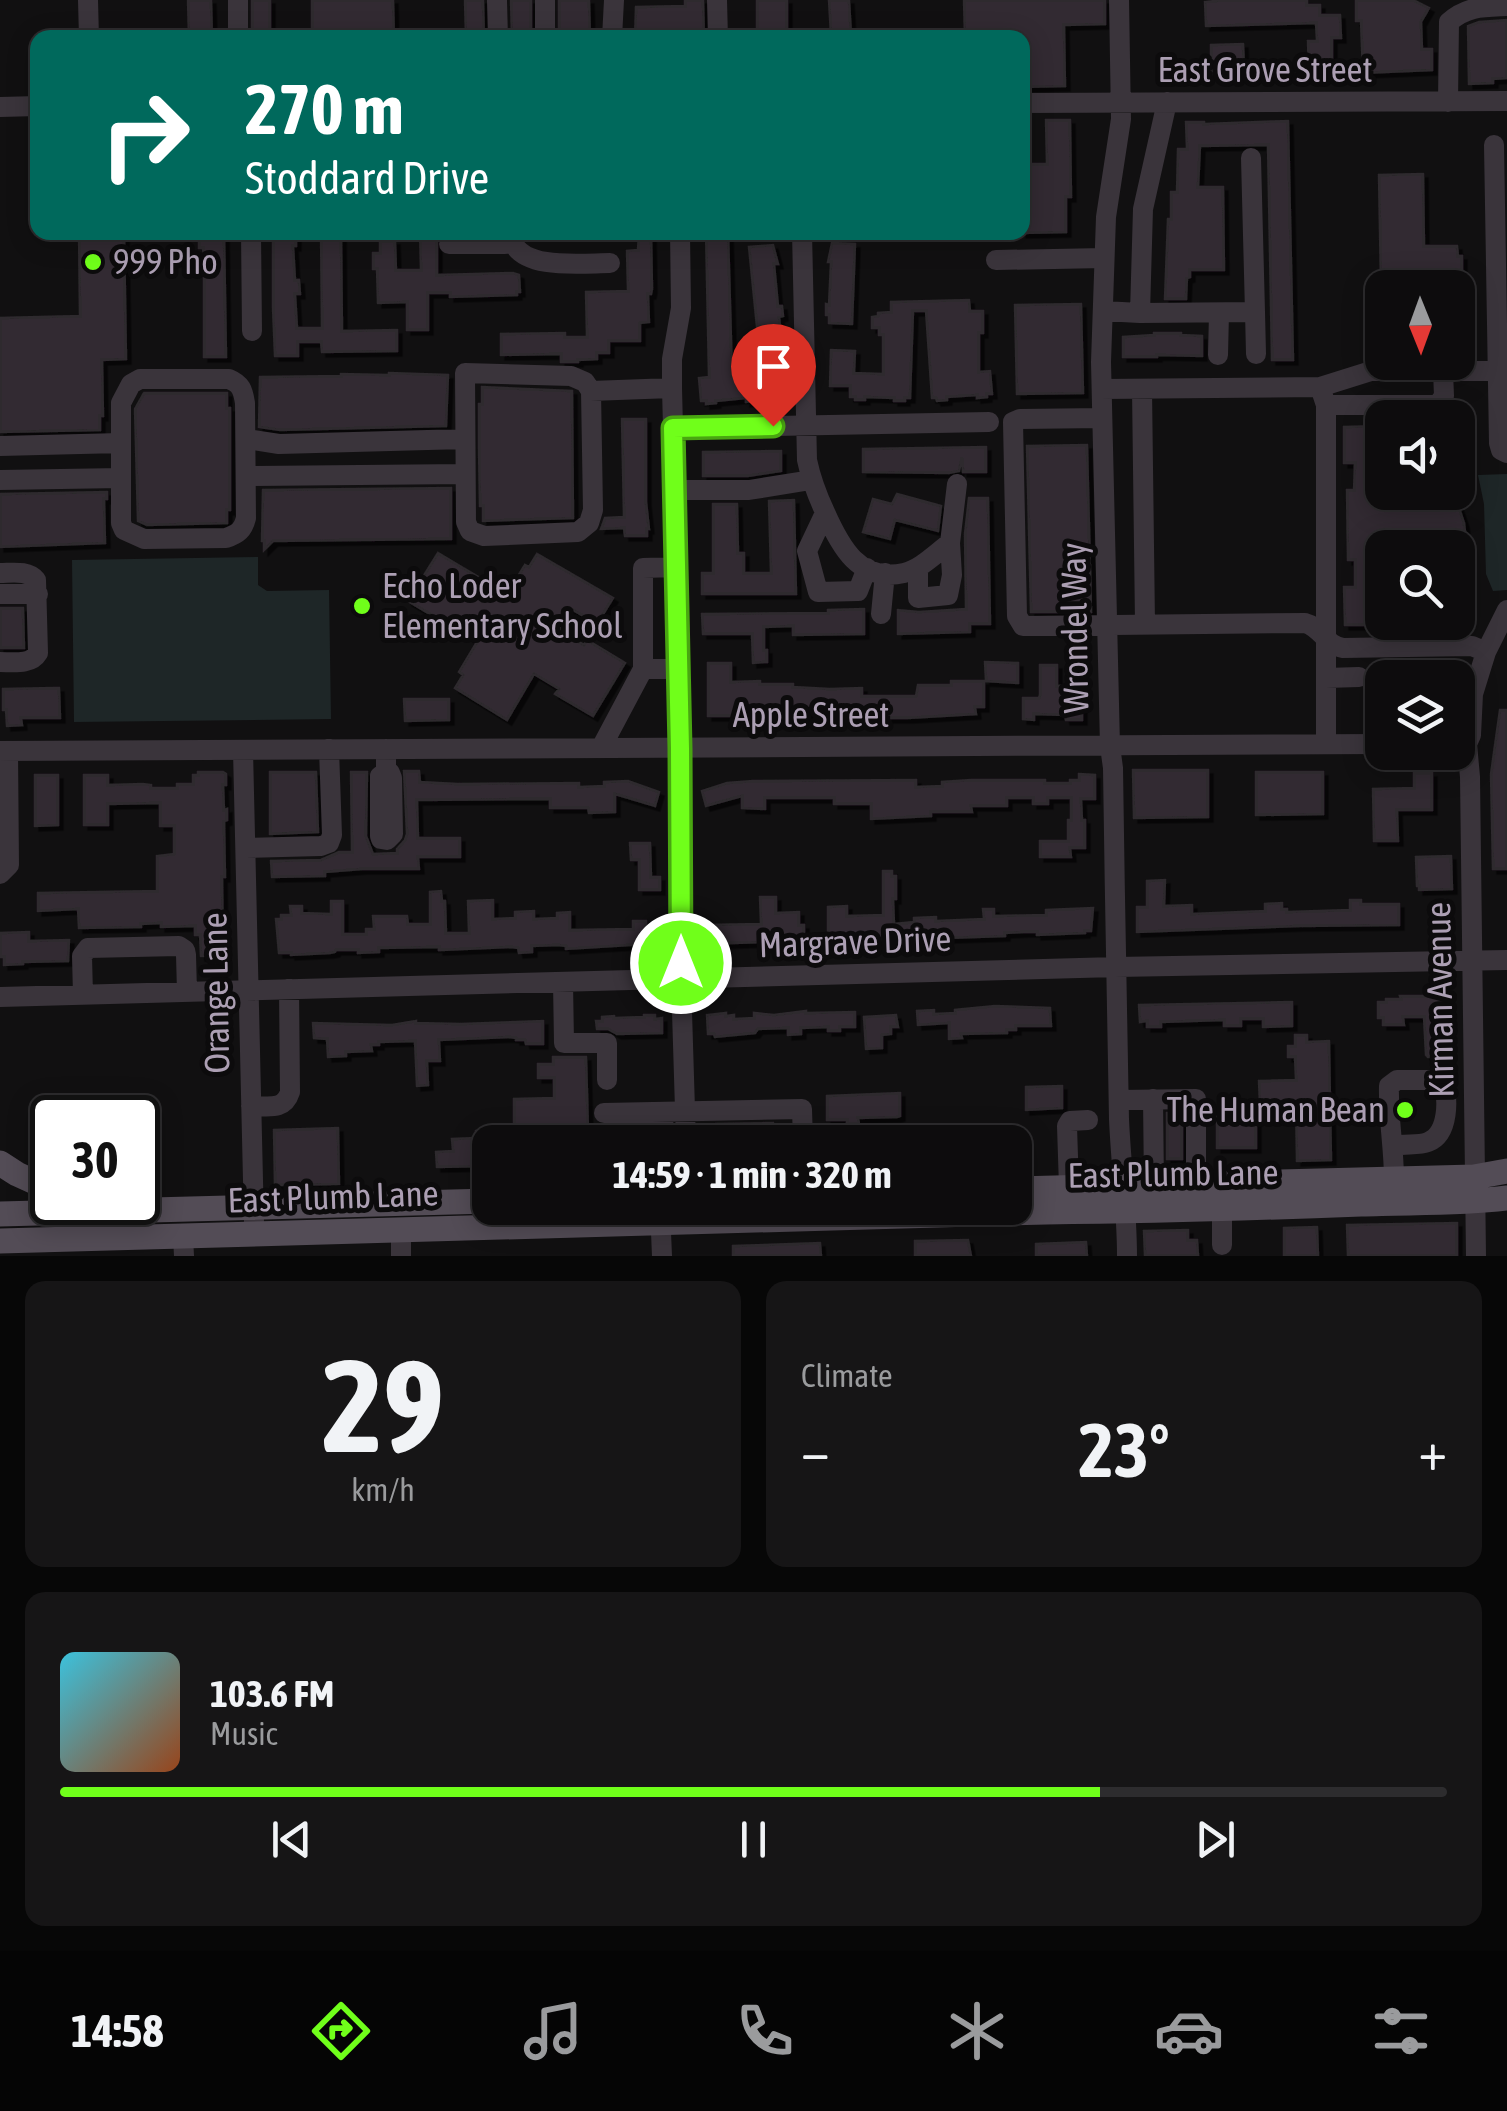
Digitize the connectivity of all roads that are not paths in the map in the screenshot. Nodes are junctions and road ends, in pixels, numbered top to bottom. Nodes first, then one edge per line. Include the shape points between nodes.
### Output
1 (88, 0) edge
2 (238, 0) edge
3 (544, 0) edge
4 (614, 0) edge
5 (717, 0) edge
6 (1119, 0) edge
7 (497, 1) edge
8 (1507, 6) edge
9 (89, 30) edge
10 (238, 30) edge
11 (498, 30) edge
12 (545, 30) edge
13 (612, 30) edge
14 (718, 30) edge
15 (1507, 101) edge
16 (1121, 102) junction
17 (1167, 102) junction
18 (1448, 102) junction
19 (1030, 103) edge
20 (30, 106) edge
21 (0, 107) edge
22 (1494, 144) dead end
23 (1251, 158) dead end
24 (251, 240) edge
25 (508, 240) edge
26 (512, 240) edge
27 (680, 240) edge
28 (802, 240) edge
29 (449, 244) dead end
30 (1104, 258) junction
31 (996, 260) dead end
32 (610, 263) dead end
33 (1502, 291) edge
34 (1103, 311) junction
35 (1219, 312) junction
36 (1255, 312) junction
37 (1140, 313) junction
38 (252, 330) dead end
39 (1256, 354) dead end
40 (1218, 355) dead end
41 (1475, 372) edge
42 (1498, 372) junction
43 (1365, 375) edge
44 (1444, 380) edge
45 (672, 388) junction
46 (1102, 389) junction
47 (1142, 389) junction
48 (591, 391) junction
49 (1323, 396) junction
50 (1102, 418) junction
51 (989, 422) dead end
52 (806, 426) junction
53 (673, 428) junction
54 (246, 440) junction
55 (465, 440) junction
56 (121, 443) junction
57 (0, 446) edge
58 (1504, 452) edge
59 (465, 474) junction
60 (246, 476) junction
61 (120, 478) junction
62 (0, 480) edge
63 (811, 480) junction
64 (957, 484) dead end
65 (674, 490) junction
66 (825, 512) junction
67 (950, 543) junction
68 (676, 567) junction
69 (918, 567) junction
70 (876, 570) junction
71 (0, 574) edge
72 (0, 594) edge
73 (38, 594) junction
74 (1506, 611) edge
75 (881, 614) dead end
76 (1145, 624) junction
77 (1107, 626) junction
78 (1326, 639) junction
79 (1486, 652) junction
80 (0, 662) edge
81 (643, 669) junction
82 (678, 669) junction
83 (1359, 677) dead end
84 (1326, 678) junction
85 (1475, 688) edge
86 (1326, 744) junction
87 (1365, 744) edge
88 (1110, 746) junction
89 (601, 748) junction
90 (680, 748) junction
91 (386, 749) junction
92 (244, 750) junction
93 (329, 750) junction
94 (4, 751) edge
95 (1468, 770) edge
96 (386, 772) dead end
97 (4, 782) edge
98 (246, 848) junction
99 (0, 874) edge
100 (1471, 960) junction
101 (1507, 960) edge
102 (1116, 967) junction
103 (681, 979) junction
104 (563, 982) junction
105 (288, 989) junction
106 (248, 990) junction
107 (188, 992) junction
108 (83, 994) junction
109 (0, 996) edge
110 (607, 1080) dead end
111 (1119, 1100) junction
112 (1153, 1100) junction
113 (251, 1106) junction
114 (663, 1112) junction
115 (685, 1112) junction
116 (604, 1113) dead end
117 (1088, 1120) dead end
118 (663, 1125) edge
119 (685, 1125) edge
120 (802, 1125) edge
121 (1394, 1146) junction
122 (0, 1162) edge
123 (1507, 1171) edge
124 (1394, 1179) junction
125 (30, 1180) edge
126 (1196, 1184) junction
127 (1154, 1185) junction
128 (1069, 1188) junction
129 (1032, 1189) edge
130 (1474, 1189) junction
131 (1507, 1198) edge
132 (1124, 1199) junction
133 (472, 1201) edge
134 (1032, 1202) edge
135 (160, 1206) edge
136 (254, 1207) junction
137 (1222, 1208) junction
138 (190, 1209) junction
139 (0, 1214) edge
140 (487, 1225) edge
141 (660, 1225) edge
142 (401, 1230) junction
143 (254, 1234) junction
144 (117, 1238) junction
145 (0, 1242) edge
146 (1222, 1245) dead end
147 (176, 1246) edge
148 (1, 1256) edge
149 (401, 1256) edge
150 (662, 1256) edge
151 (1127, 1256) edge
152 (1476, 1256) edge

1 - 9 street
2 - 10 street
3 - 12 street
4 - 13 street
5 - 14 street
6 - 16 street, Wrondel Way
7 - 11 street
8 - 18 street via 1473,8 1449,22
15 - 18 street, East Grove Street
16 - 17 street, East Grove Street
16 - 19 street, East Grove Street
16 - 30 street, Wrondel Way
17 - 18 street, East Grove Street
17 - 37 street via 1143,209
20 - 21 street
22 - 33 street
23 - 36 street
24 - 38 street
25 - 29 street
26 - 32 street via 518,251 552,263
27 - 45 street
28 - 52 street
30 - 31 street
30 - 34 street, Wrondel Way
33 - 42 street
34 - 37 street
34 - 46 street, Wrondel Way
35 - 36 street
35 - 37 street
35 - 40 street
36 - 39 street
41 - 42 street
42 - 58 street
43 - 49 street
44 - 49 street via 1444,396 1430,405
45 - 48 street
45 - 53 street
46 - 47 street
46 - 50 street, Wrondel Way
47 - 49 street
47 - 76 street
48 - 55 street via 572,376 465,374
48 - 59 street via 593,510 578,532 484,536 470,530
49 - 78 street
50 - 77 street, Wrondel Way
50 - 77 street via 1013,422 1017,616 1023,626
51 - 52 street
52 - 53 street
52 - 63 street
53 - 65 street
54 - 55 street
54 - 56 street via 246,402 238,383 140,379 120,403
54 - 60 street
55 - 59 street
56 - 57 street
56 - 61 street
59 - 60 street
60 - 61 street via 246,518 237,534 144,540 121,523
61 - 62 street
63 - 65 street via 749,490
63 - 66 street
64 - 67 street
65 - 68 street
66 - 70 street via 840,546
66 - 70 street via 807,551 818,592 858,591
67 - 69 street
67 - 69 street via 948,595 918,598
68 - 81 street via 643,568
68 - 82 street
69 - 70 street
70 - 75 street
71 - 73 street via 32,576
72 - 73 street
73 - 80 street via 35,658
74 - 79 street, Kirman Avenue
76 - 77 street
76 - 78 street via 1305,623
77 - 88 street, Wrondel Way
78 - 79 street via 1342,648 1472,646
78 - 84 street
79 - 85 street, Kirman Avenue
81 - 82 street
81 - 89 street
82 - 90 street
83 - 84 street
84 - 86 street
86 - 87 street, Apple Street
86 - 88 street, Apple Street
88 - 90 street, Apple Street
88 - 102 street, Wrondel Way
89 - 90 street, Apple Street
89 - 91 street, Apple Street
90 - 103 street
91 - 93 street, Apple Street
91 - 96 street
92 - 93 street, Apple Street
92 - 94 street, Apple Street
92 - 98 street, Orange Lane
93 - 98 street via 332,835 326,845
94 - 97 street
95 - 100 street, Kirman Avenue
97 - 99 street via 9,865
98 - 106 street, Orange Lane
100 - 101 street, Margrave Drive
100 - 102 street, Margrave Drive
100 - 130 street, Kirman Avenue
102 - 103 street, Margrave Drive
102 - 111 street, Wrondel Way
103 - 104 street, Margrave Drive
103 - 115 street
104 - 105 street, Margrave Drive
104 - 110 street via 564,1043 606,1043
105 - 106 street, Margrave Drive
105 - 113 street via 287,1102
106 - 107 street, Margrave Drive
106 - 113 street, Orange Lane
107 - 108 street, Margrave Drive
107 - 108 street via 186,955 179,946 106,947 84,950
108 - 109 street, Margrave Drive
111 - 112 street
111 - 132 street, Wrondel Way
112 - 126 street via 1196,1099
112 - 127 street
113 - 136 street, Orange Lane
114 - 115 street
114 - 116 street
114 - 118 street
115 - 119 street
115 - 120 street via 802,1109
117 - 128 street via 1068,1126
121 - 121 street via 1433,1138 1445,1120 1442,1080 1392,1081
121 - 124 street
122 - 125 main road
123 - 130 main road, East Plumb Lane
124 - 126 main road, East Plumb Lane
124 - 130 main road, East Plumb Lane
126 - 127 main road, East Plumb Lane
127 - 132 main road, East Plumb Lane
128 - 129 main road, East Plumb Lane
128 - 132 main road, East Plumb Lane
130 - 131 main road, East Plumb Lane
130 - 137 main road, East Plumb Lane
130 - 152 street, Kirman Avenue
132 - 134 main road, East Plumb Lane
132 - 137 main road, East Plumb Lane
132 - 151 street, Wrondel Way
133 - 136 main road, East Plumb Lane
135 - 138 main road
136 - 138 main road, East Plumb Lane
136 - 143 street, Orange Lane
137 - 146 street
138 - 139 main road, East Plumb Lane
140 - 142 main road, East Plumb Lane
141 - 150 street
142 - 143 main road, East Plumb Lane
142 - 149 street
143 - 147 main road, East Plumb Lane
144 - 145 main road, East Plumb Lane
144 - 147 main road, East Plumb Lane
144 - 148 main road

